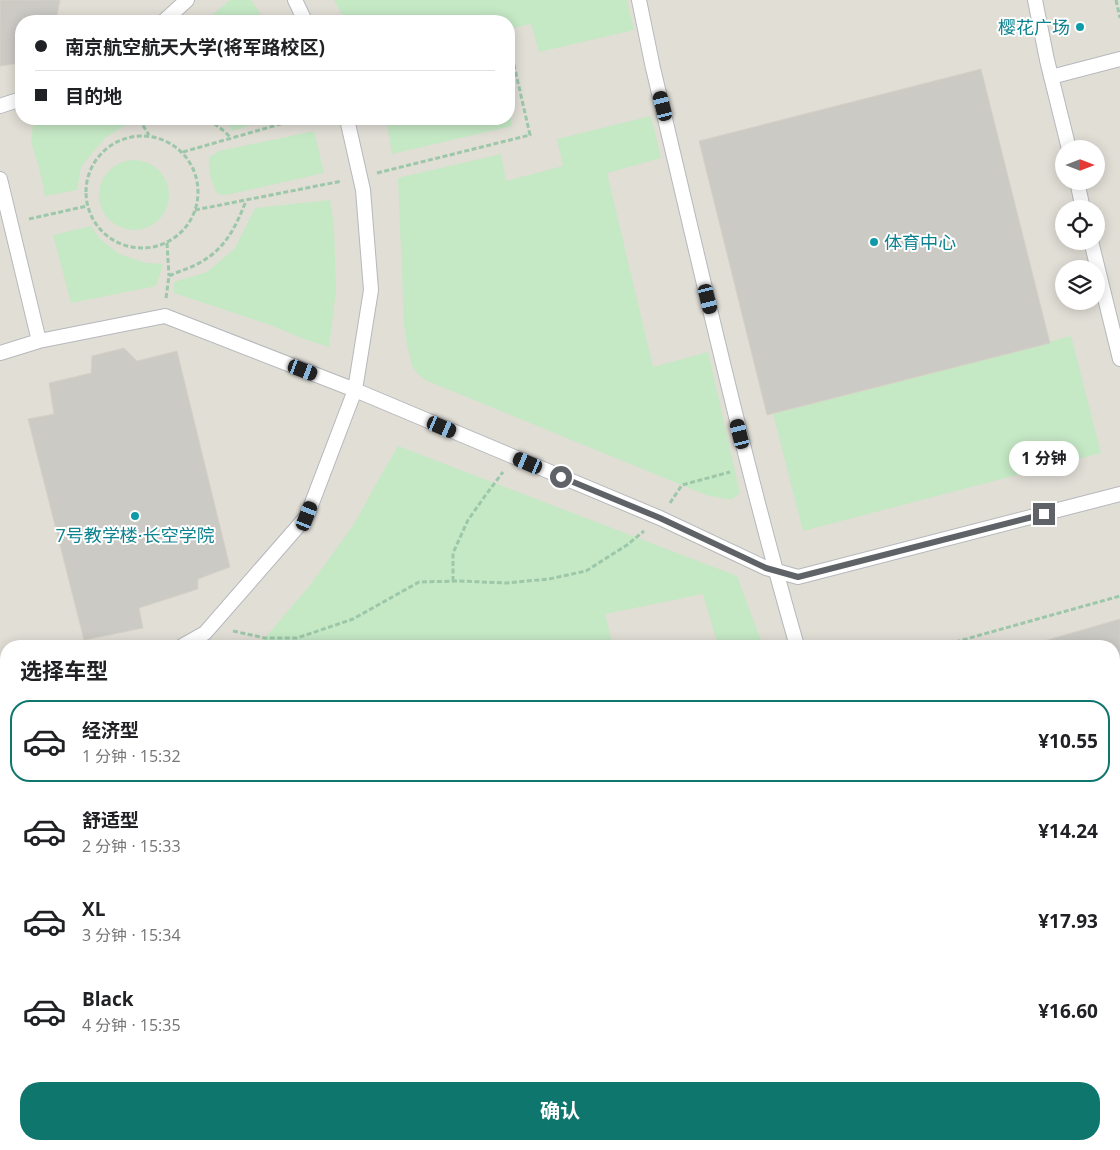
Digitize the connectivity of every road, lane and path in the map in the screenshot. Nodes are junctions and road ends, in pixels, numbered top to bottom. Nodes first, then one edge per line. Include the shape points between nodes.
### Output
1 (187, 0) edge
2 (295, 0) edge
3 (638, 0) edge
4 (1035, 0) edge
5 (1116, 0) edge
6 (171, 15) edge
7 (302, 15) edge
8 (1120, 18) edge
9 (1120, 59) edge
10 (515, 69) edge
11 (1051, 77) junction
12 (15, 101) edge
13 (0, 106) edge
14 (143, 125) edge
15 (216, 125) edge
16 (277, 125) edge
17 (348, 125) edge
18 (150, 136) junction
19 (231, 138) junction
20 (1066, 140) edge
21 (183, 152) junction
22 (360, 177) junction
23 (0, 179) edge
24 (246, 200) junction
25 (87, 206) junction
26 (196, 210) junction
27 (11, 223) junction
28 (167, 243) junction
29 (1093, 250) edge
30 (169, 276) junction
31 (165, 316) junction
32 (39, 341) junction
33 (0, 353) edge
34 (1120, 358) edge
35 (355, 390) junction
36 (512, 456) junction
37 (750, 472) junction
38 (1120, 494) edge
39 (660, 518) junction
40 (776, 571) junction
41 (453, 581) junction
42 (1120, 596) edge
43 (215, 621) junction
44 (193, 640) edge
45 (795, 640) edge
46 (962, 640) edge

1 - 6 lane
2 - 7 lane
3 - 37 lane
4 - 11 lane
5 - 8 path
9 - 11 lane
10 - 22 path via 530,135
11 - 20 lane
12 - 13 lane
14 - 18 path
15 - 19 path
16 - 19 path
17 - 22 lane
18 - 21 path via 167,141
18 - 25 path via 131,136 100,154 90,170
19 - 21 path
21 - 26 path via 194,168 199,187
22 - 24 path
22 - 35 lane via 371,290
23 - 27 lane
24 - 26 path
24 - 30 path via 237,224 222,247 201,262
25 - 27 path
25 - 28 path via 94,223 107,237 122,246 141,249
26 - 28 path via 190,223
27 - 32 lane
28 - 30 path
29 - 34 lane
30 - 31 path
31 - 32 lane
31 - 35 lane
32 - 33 lane
35 - 36 lane
35 - 43 lane via 307,516
36 - 39 lane
36 - 41 path via 468,520 453,554
37 - 39 path via 735,470 682,485
37 - 40 lane
38 - 40 lane via 798,577
39 - 40 lane
39 - 41 path via 628,545 586,571 506,583
40 - 45 lane
41 - 43 path via 419,582 353,619 297,638 265,638 226,630
42 - 46 path
43 - 44 lane via 205,633

